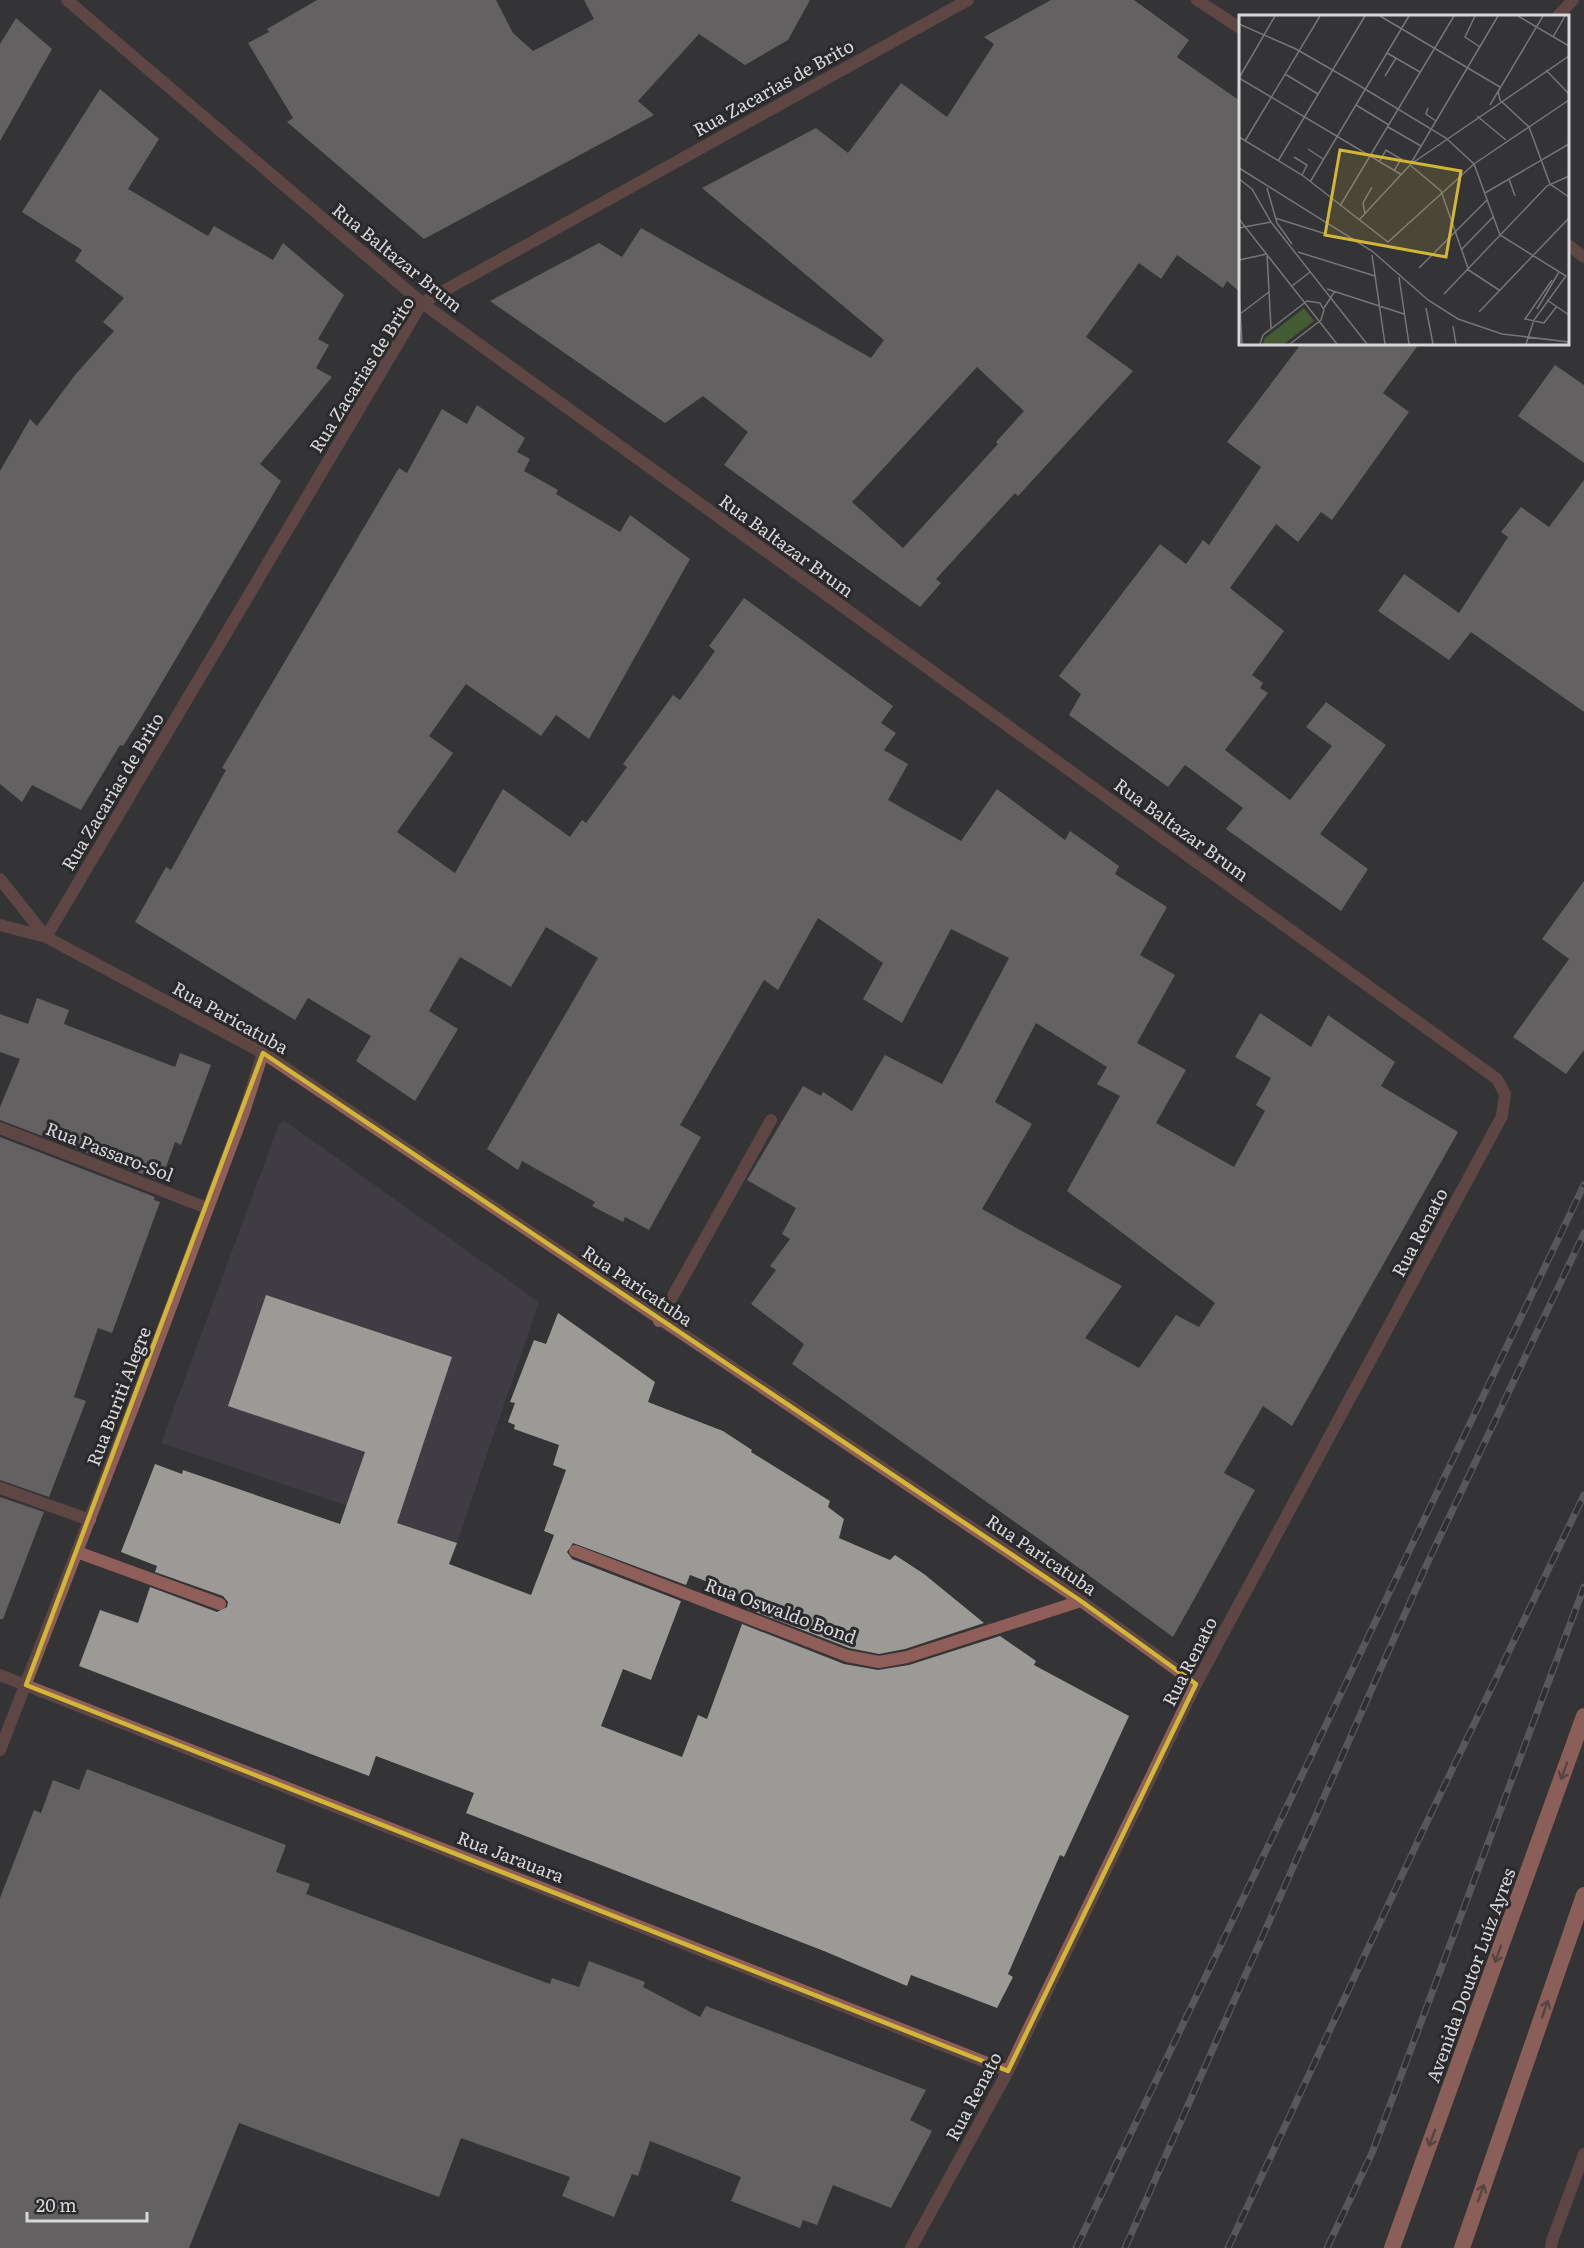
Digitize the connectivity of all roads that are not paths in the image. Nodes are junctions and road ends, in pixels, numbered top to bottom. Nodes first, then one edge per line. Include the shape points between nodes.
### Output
1 (67, 0) edge
2 (968, 0) edge
3 (1197, 0) edge
4 (1573, 0) edge
5 (1559, 15) edge
6 (1239, 27) edge
7 (1569, 246) edge
8 (1584, 257) edge
9 (422, 303) junction
10 (0, 879) edge
11 (0, 925) edge
12 (46, 937) junction
13 (263, 1053) junction
14 (1505, 1094) joint
15 (771, 1120) dead end
16 (0, 1128) edge
17 (207, 1208) junction
18 (659, 1321) junction
19 (0, 1488) edge
20 (90, 1520) junction
21 (575, 1551) dead end
22 (78, 1552) junction
23 (1082, 1601) junction
24 (220, 1604) dead end
25 (0, 1675) edge
26 (26, 1684) junction
27 (1196, 1684) junction
28 (1584, 1716) edge
29 (0, 1750) edge
30 (1584, 1895) edge
31 (1008, 2071) junction
32 (1584, 2154) edge
33 (1552, 2244) edge
34 (911, 2248) edge
35 (1392, 2248) edge
36 (1462, 2248) edge

1 - 9 street, Rua Baltazar Brum
2 - 9 street, Rua Zacarias de Brito
3 - 6 street
4 - 5 street
7 - 8 street
9 - 12 street, Rua Zacarias de Brito
9 - 14 street, Rua Baltazar Brum via 1497,1079
10 - 12 street
11 - 12 street
12 - 13 street, Rua Paricatuba
13 - 17 street, Rua Buriti Alegre
13 - 18 street, Rua Paricatuba
14 - 27 street, Rua Renato via 1502,1116
15 - 18 street
16 - 17 street, Rua Passaro-Sol
17 - 20 street, Rua Buriti Alegre
18 - 23 street, Rua Paricatuba
19 - 20 street
20 - 22 street, Rua Buriti Alegre
21 - 23 street, Rua Oswaldo Bond via 847,1656 879,1662 907,1657
22 - 24 street
22 - 26 street, Rua Buriti Alegre
23 - 27 street, Rua Paricatuba
25 - 26 street, Rua Jarauara
26 - 29 street, Rua Buriti Alegre
26 - 31 street, Rua Jarauara
27 - 31 street, Rua Renato
28 -> 35 highway, Avenida Doutor Luíz Ayres
36 -> 30 highway
31 - 34 street, Rua Renato
32 - 33 street

